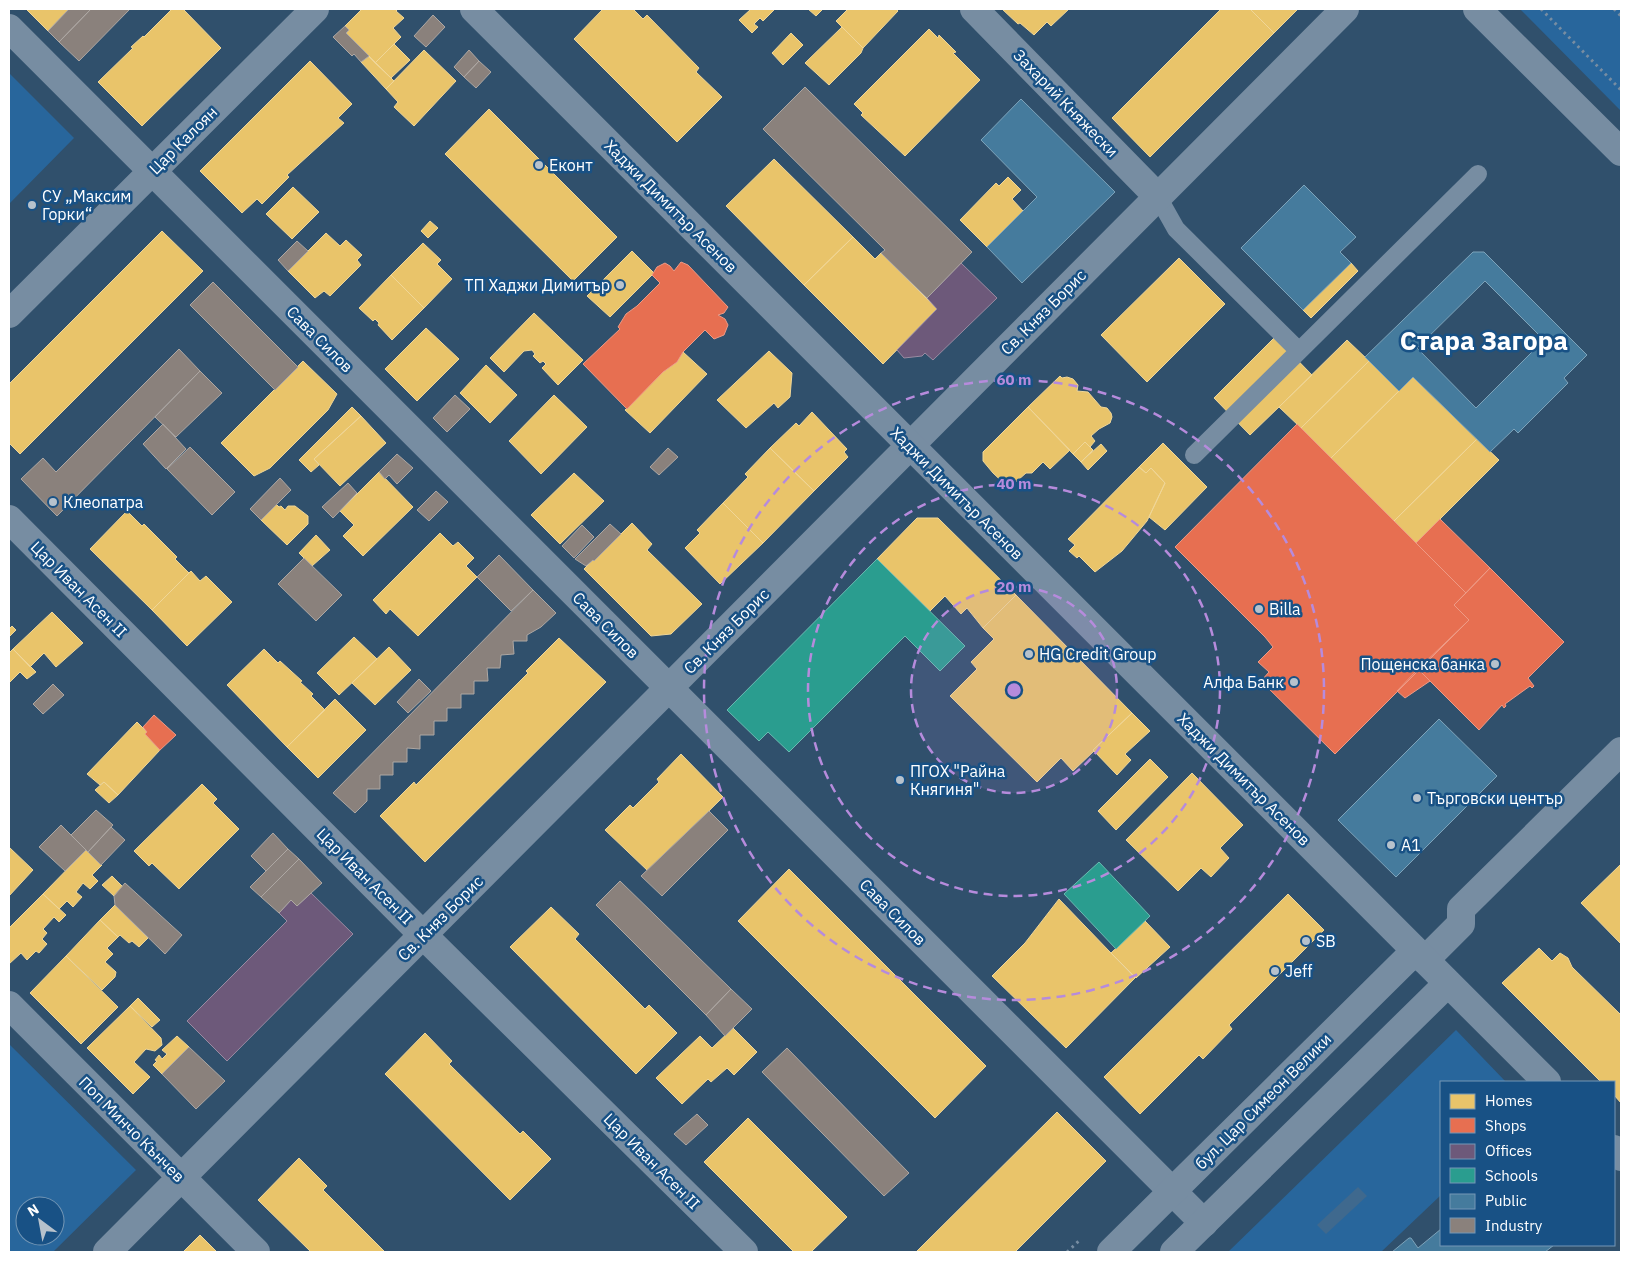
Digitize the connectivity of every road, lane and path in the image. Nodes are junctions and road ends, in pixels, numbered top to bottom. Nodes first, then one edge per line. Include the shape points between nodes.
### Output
1 (315, 9) edge
2 (474, 9) edge
3 (974, 9) edge
4 (1345, 9) edge
5 (1477, 9) edge
6 (1541, 9) edge
7 (1614, 9) edge
8 (1621, 16) edge
9 (9, 28) edge
10 (1621, 90) edge
11 (1621, 152) edge
12 (152, 171) junction
13 (1478, 174) dead end
14 (1158, 197) junction
15 (9, 314) edge
16 (1299, 350) junction
17 (910, 446) junction
18 (1194, 456) dead end
19 (9, 519) edge
20 (669, 688) junction
21 (1621, 751) edge
22 (424, 935) junction
23 (1420, 955) junction
24 (1448, 983) junction
25 (9, 1005) edge
26 (1546, 1081) edge
27 (181, 1178) junction
28 (1172, 1192) junction
29 (1204, 1223) junction
30 (107, 1252) edge
31 (256, 1252) edge
32 (744, 1252) edge
33 (1111, 1252) edge
34 (1174, 1252) edge

1 - 12 street, Цар Калоян
2 - 17 street, Хаджи Димитър Асенов
3 - 14 street, Захарий Княжески
4 - 14 street, Св. Княз Борис
5 - 11 street
6 - 10 path
7 - 8 path
9 - 12 street, Сава Силов
12 - 15 street, Цар Калоян
12 - 20 street, Сава Силов
13 - 16 lane
14 - 16 lane via 1176,228
14 - 17 street, Св. Княз Борис
16 - 18 lane
17 - 20 street, Св. Княз Борис
17 - 23 street, Хаджи Димитър Асенов
19 - 22 street, Цар Иван Асен II
20 - 22 street, Св. Княз Борис
20 - 28 street, Сава Силов
21 - 23 street, бул. Цар Симеон Велики via 1461,909 1461,924
22 - 27 street, Св. Княз Борис
22 - 32 street, Цар Иван Асен II
23 - 24 street, Хаджи Димитър Асенов
23 - 28 street, бул. Цар Симеон Велики
24 - 26 street, Хаджи Димитър Асенов
24 - 29 street
25 - 27 street, Поп Минчо Кънчев
27 - 30 street, Св. Княз Борис
27 - 31 street, Поп Минчо Кънчев
28 - 29 street, Сава Силов
28 - 33 street, бул. Цар Симеон Велики
29 - 34 street

